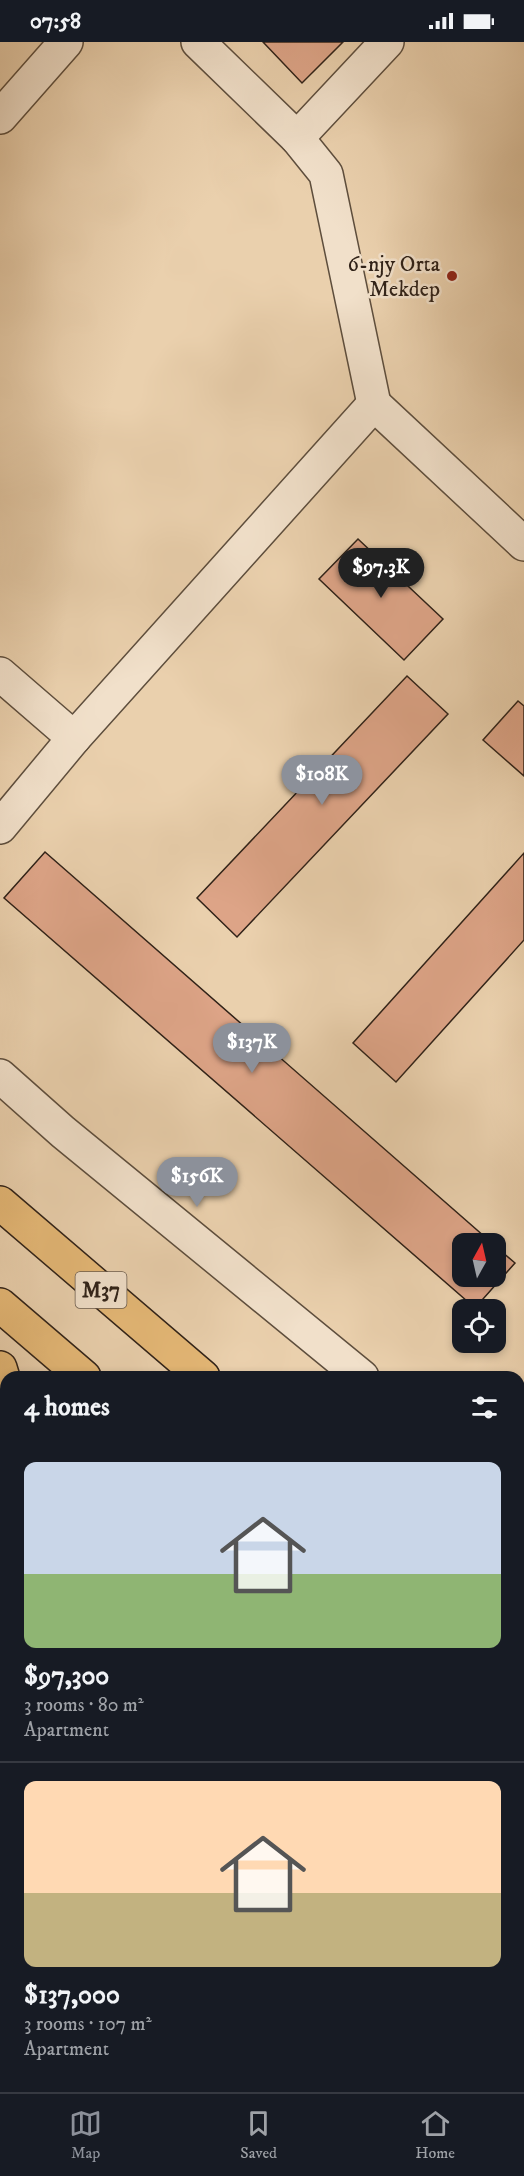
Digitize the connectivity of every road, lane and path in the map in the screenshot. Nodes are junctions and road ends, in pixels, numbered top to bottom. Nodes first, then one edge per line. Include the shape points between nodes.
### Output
1 (66, 42) edge
2 (198, 42) edge
3 (387, 42) edge
4 (0, 117) edge
5 (297, 138) junction
6 (374, 404) junction
7 (524, 544) edge
8 (0, 674) edge
9 (74, 738) junction
10 (0, 827) edge
11 (0, 1076) edge
12 (0, 1203) edge
13 (0, 1305) edge
14 (77, 1371) edge
15 (196, 1371) edge
16 (355, 1371) edge

1 - 4 street
2 - 5 street
3 - 5 street
5 - 6 street via 326,174
6 - 7 street
6 - 9 street
8 - 9 street
9 - 10 street
11 - 16 street
12 - 15 highway, M37 / M37
13 - 14 highway

